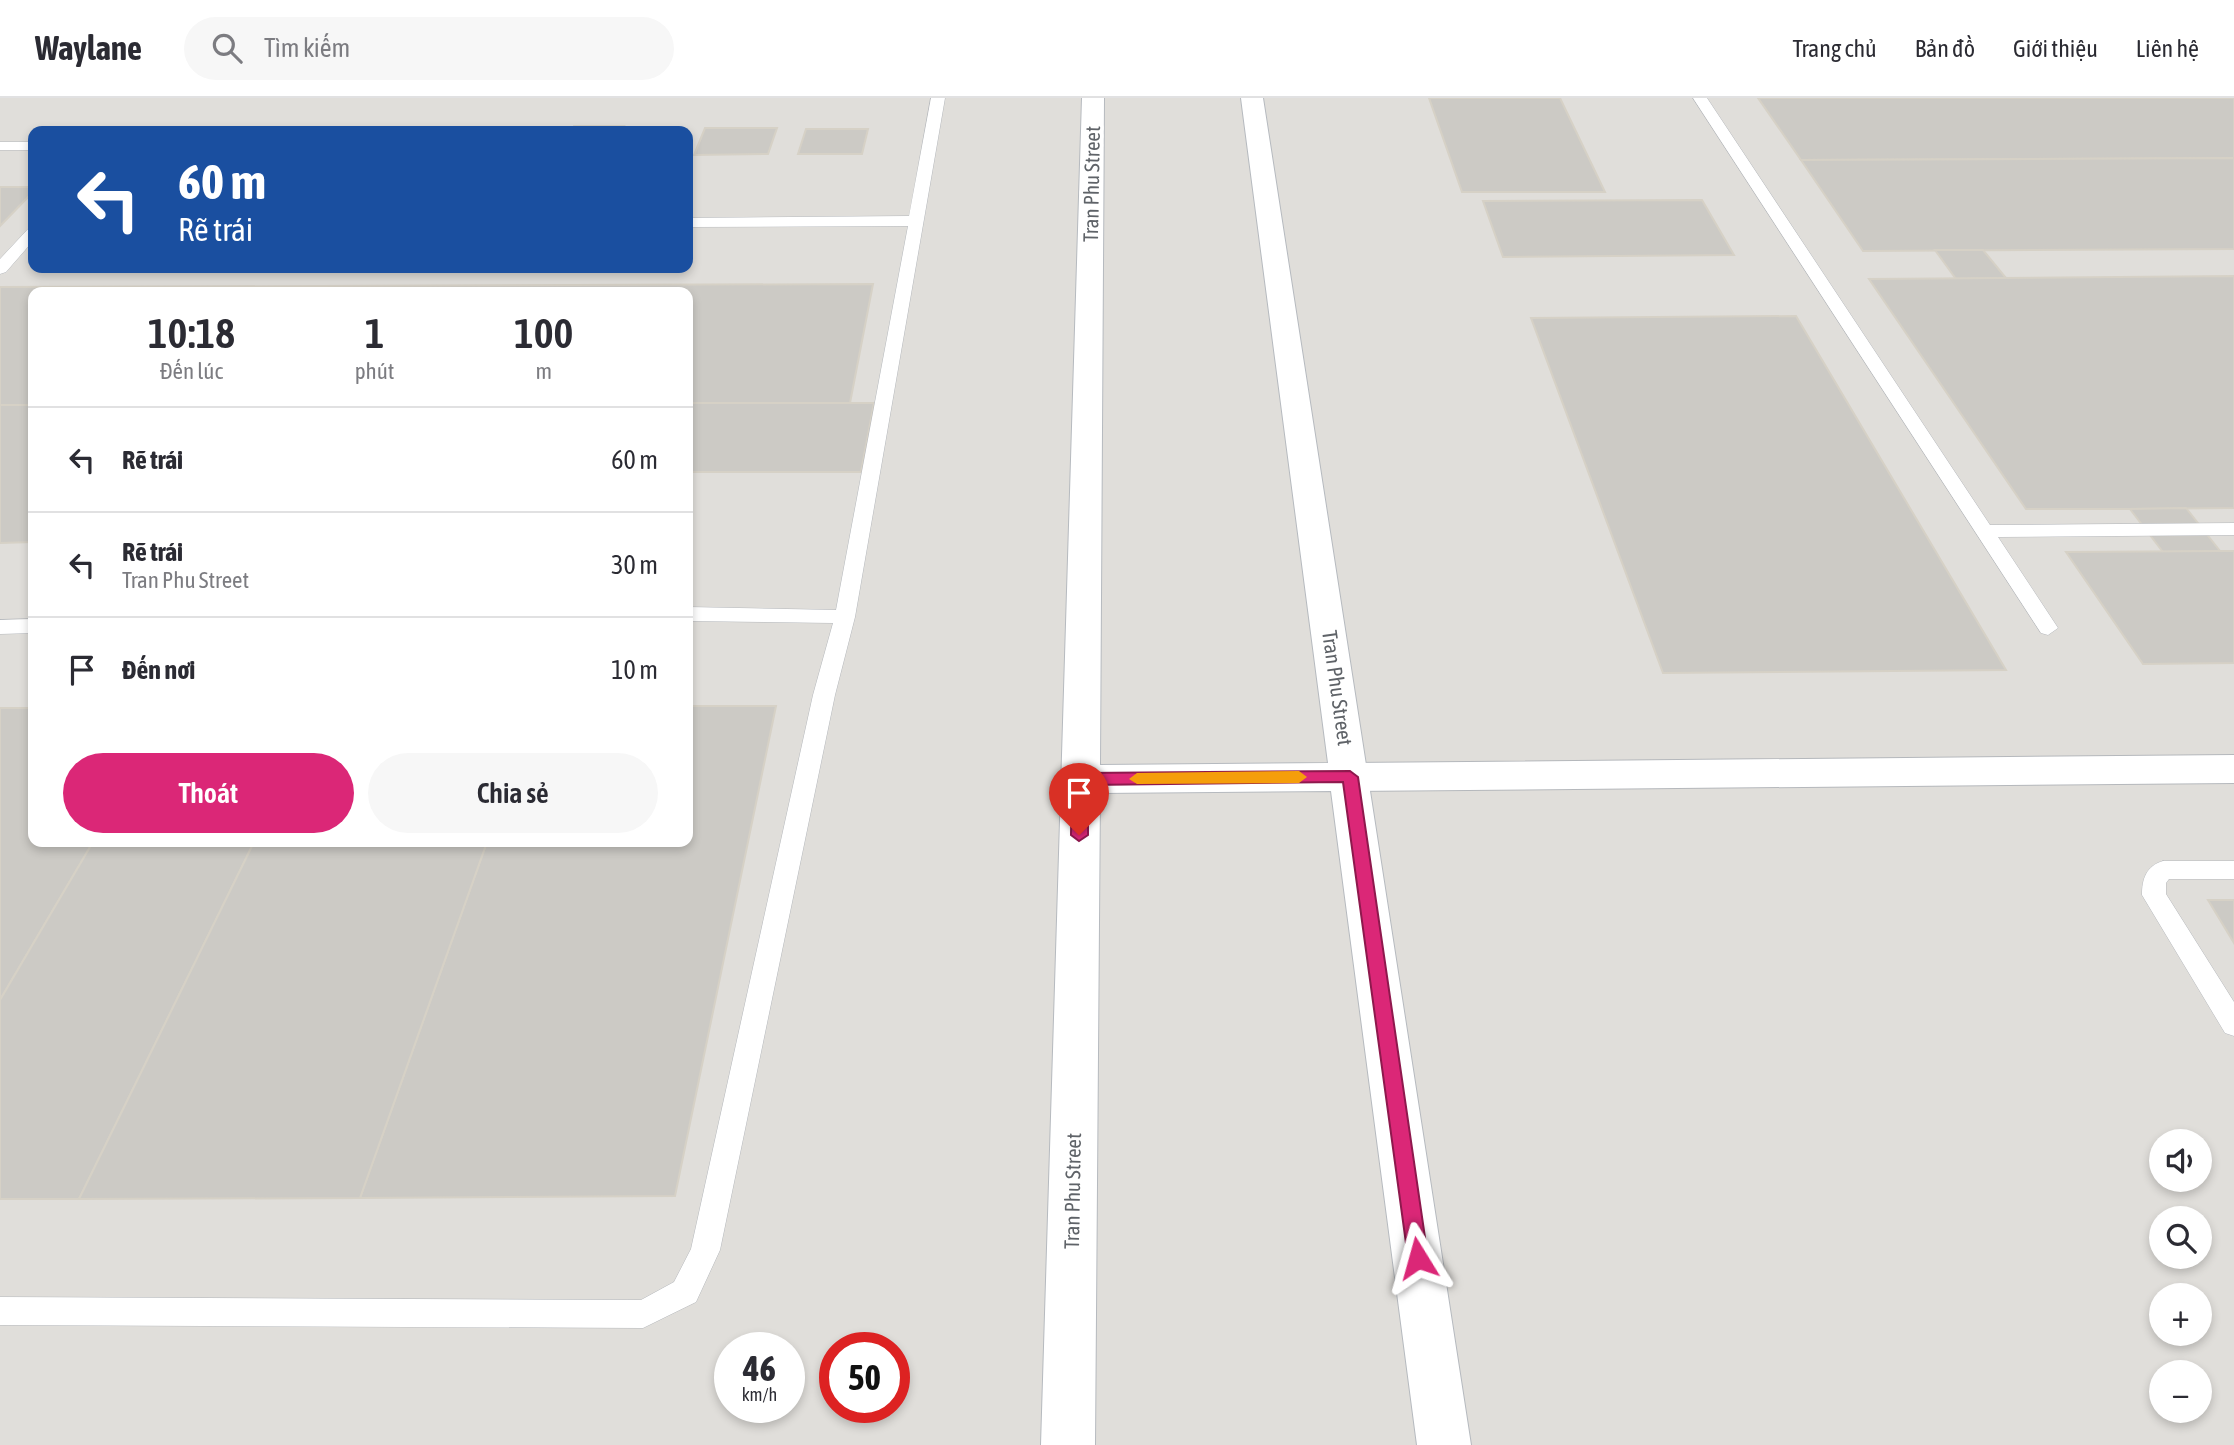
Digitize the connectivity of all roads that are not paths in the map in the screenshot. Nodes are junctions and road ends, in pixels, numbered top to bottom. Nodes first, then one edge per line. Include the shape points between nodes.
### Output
1 (938, 98) edge
2 (1093, 98) edge
3 (1252, 98) edge
4 (1700, 98) edge
5 (0, 146) edge
6 (28, 146) edge
7 (916, 221) junction
8 (693, 222) edge
9 (28, 238) edge
10 (0, 269) edge
11 (2234, 529) edge
12 (1984, 531) junction
13 (693, 614) edge
14 (845, 617) junction
15 (0, 626) edge
16 (28, 626) edge
17 (2048, 628) dead end
18 (2234, 769) edge
19 (1350, 777) junction
20 (1080, 779) junction
21 (2234, 870) edge
22 (2234, 1025) edge
23 (0, 1311) edge
24 (1068, 1445) edge
25 (1444, 1445) edge

1 - 7 lane
2 - 20 main road, Tran Phu Street
3 - 19 main road, Tran Phu Street
4 - 12 lane
5 - 6 lane
7 - 8 lane
7 - 14 lane
9 - 10 lane
11 - 12 lane
12 - 17 lane
13 - 14 lane
14 - 23 lane via 824,695 705,1250 685,1292 643,1314
15 - 16 lane
18 - 19 main road
19 - 20 main road
19 - 25 main road, Tran Phu Street
20 - 24 main road, Tran Phu Street
21 - 22 lane via 2163,870 2154,880 2154,895

